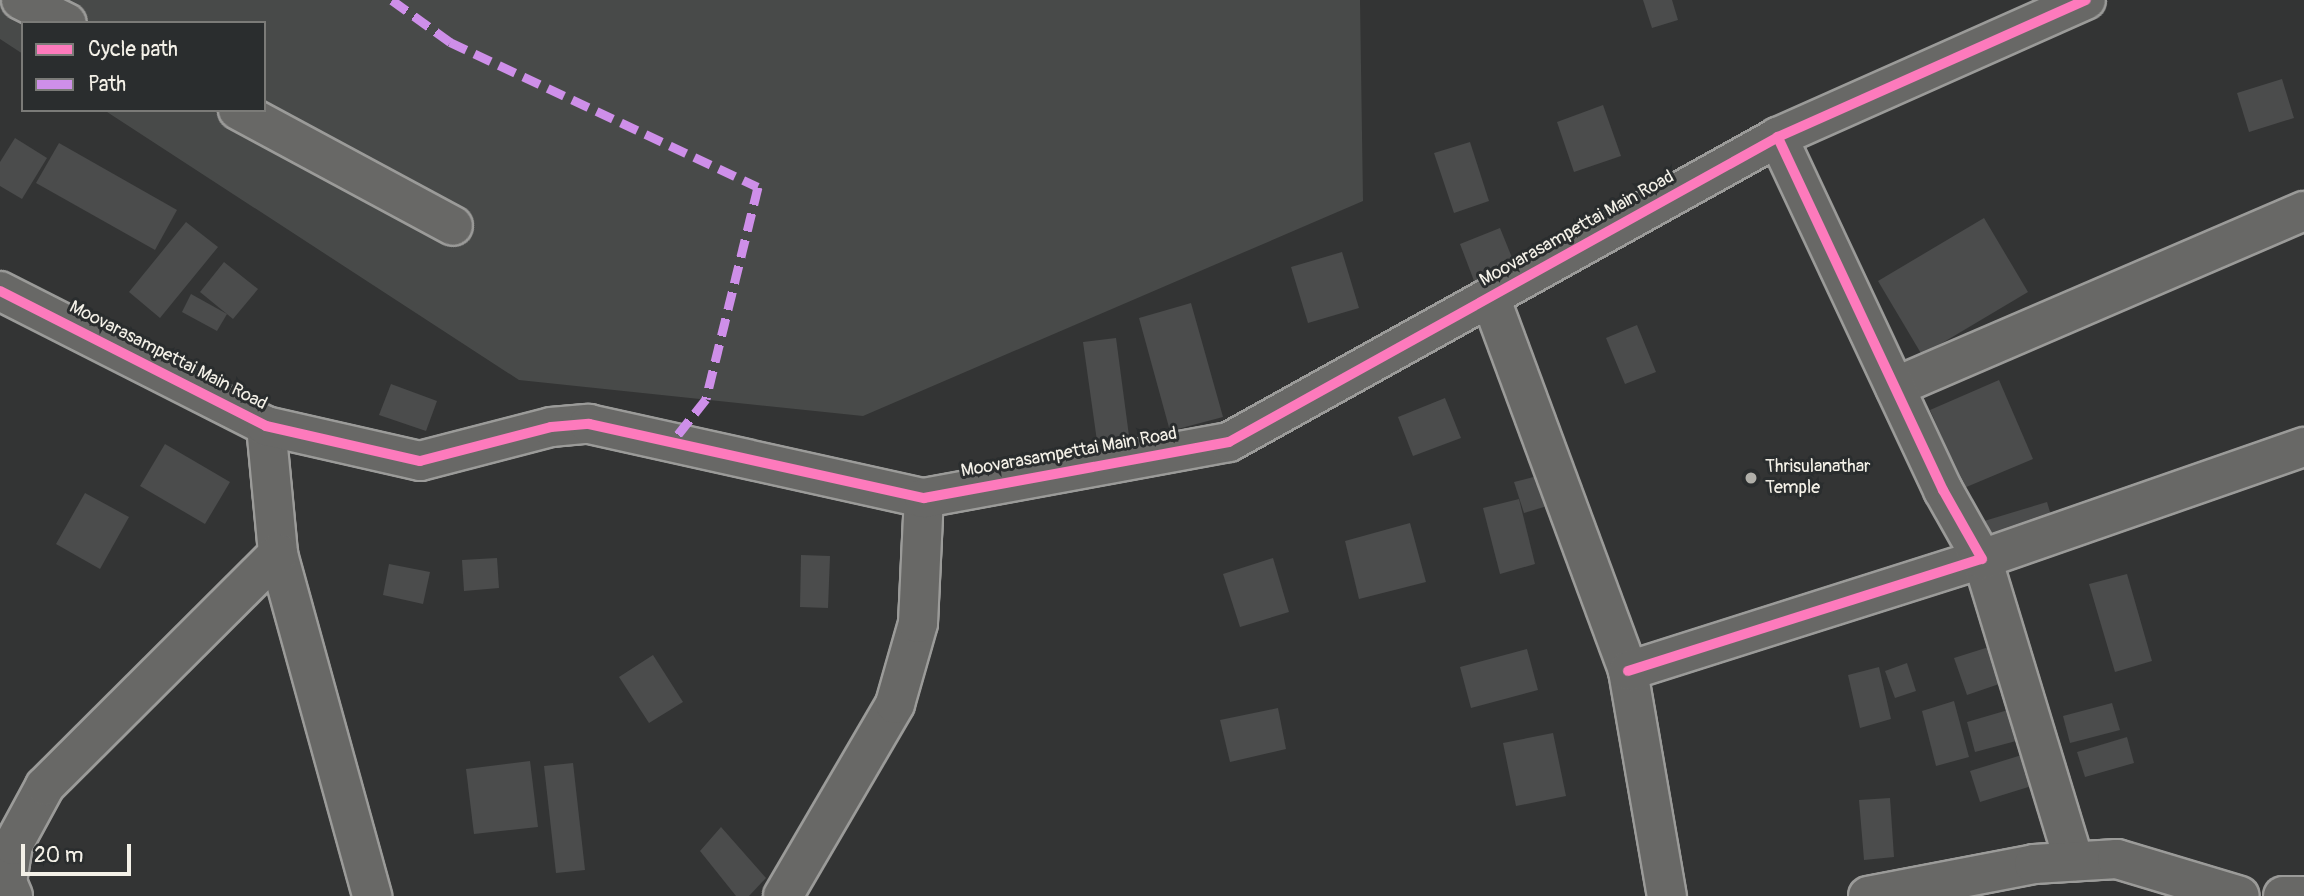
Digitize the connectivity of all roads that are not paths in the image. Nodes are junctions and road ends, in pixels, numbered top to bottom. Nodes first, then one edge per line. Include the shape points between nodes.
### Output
1 (22, 0) edge
2 (2086, 0) edge
3 (63, 21) edge
4 (242, 112) edge
5 (1778, 137) junction
6 (2304, 211) edge
7 (453, 226) dead end
8 (0, 291) edge
9 (1490, 297) junction
10 (1895, 387) junction
11 (266, 426) junction
12 (2304, 447) edge
13 (924, 498) junction
14 (278, 554) junction
15 (1982, 559) junction
16 (1628, 671) junction
17 (7, 843) edge
18 (2074, 861) junction
19 (2304, 895) edge
20 (13, 896) edge
21 (373, 896) edge
22 (783, 896) edge
23 (1667, 896) edge
24 (1868, 896) edge
25 (2240, 896) edge
26 (2283, 896) edge

1 - 3 street
2 - 5 street, Moovarasampettai Main Road
4 - 7 street
5 - 9 street, Moovarasampettai Main Road
5 - 10 street
6 - 10 street
8 - 11 street, Moovarasampettai Main Road
9 - 13 street, Moovarasampettai Main Road via 1229,442
9 - 16 street
10 - 15 street
11 - 13 street, Moovarasampettai Main Road via 420,461 551,426 589,424
11 - 14 street
12 - 15 street
13 - 22 street via 918,623 895,704
14 - 17 street via 45,786
14 - 21 street
15 - 16 street
15 - 18 street
16 - 23 street
17 - 20 street via 7,882
18 - 24 street
18 - 25 street via 2117,859
19 - 26 street

